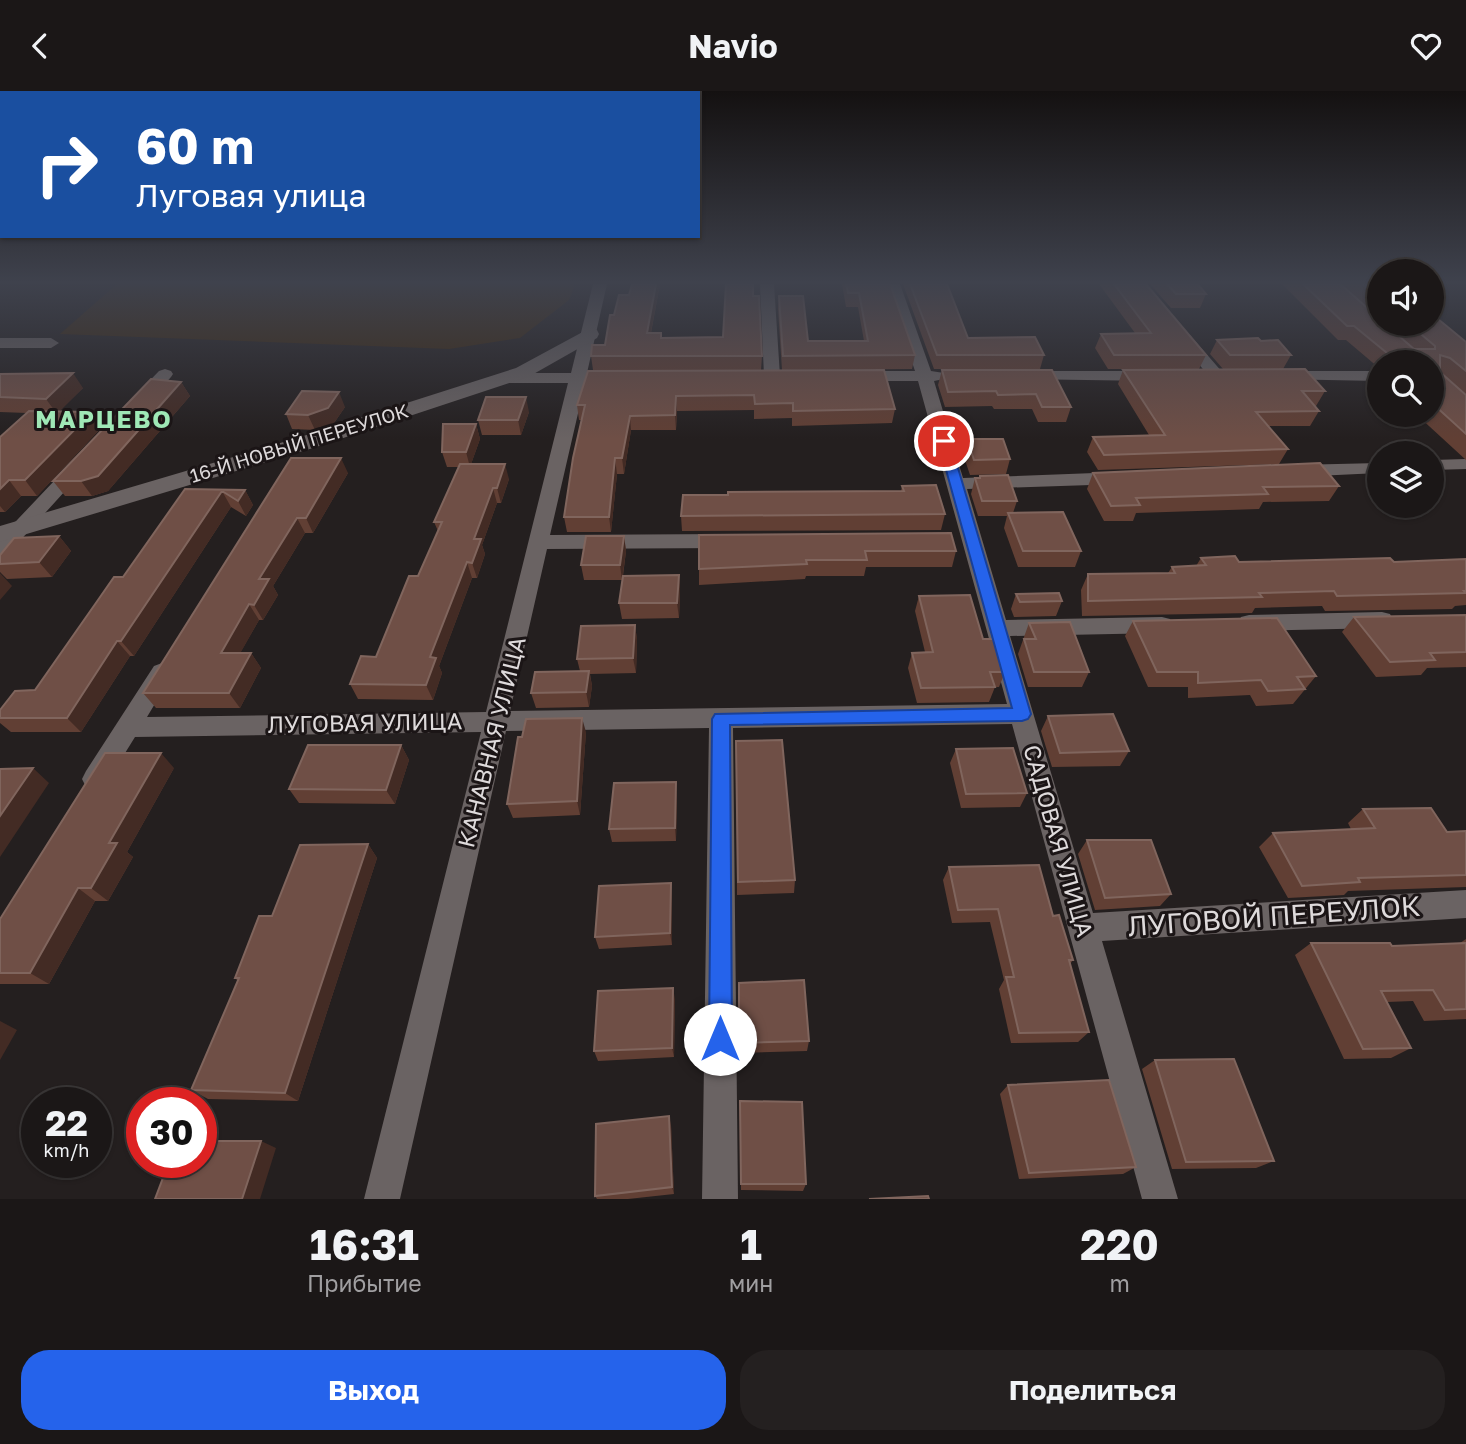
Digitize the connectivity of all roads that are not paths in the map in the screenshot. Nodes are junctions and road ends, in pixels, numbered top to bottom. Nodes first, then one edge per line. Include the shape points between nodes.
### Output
1 (587, 336) edge
2 (590, 336) edge
3 (770, 336) edge
4 (911, 336) edge
5 (1184, 336) edge
6 (0, 343) edge
7 (51, 343) dead end
8 (165, 374) dead end
9 (772, 376) edge
10 (842, 376) edge
11 (925, 376) junction
12 (953, 376) edge
13 (1008, 376) edge
14 (1271, 376) edge
15 (1367, 376) edge
16 (503, 378) junction
17 (580, 378) junction
18 (607, 378) edge
19 (129, 412) edge
20 (305, 443) junction
21 (93, 451) edge
22 (1466, 464) edge
23 (1444, 465) edge
24 (290, 467) edge
25 (1367, 468) edge
26 (1270, 472) edge
27 (1133, 477) edge
28 (956, 484) junction
29 (10, 531) edge
30 (749, 541) edge
31 (540, 542) junction
32 (0, 550) edge
33 (1397, 620) edge
34 (1231, 623) edge
35 (1190, 624) edge
36 (997, 628) junction
37 (172, 656) edge
38 (1022, 714) junction
39 (721, 719) junction
40 (497, 722) junction
41 (127, 727) junction
42 (85, 795) edge
43 (1466, 904) edge
44 (1083, 928) junction
45 (382, 1199) edge
46 (720, 1199) edge
47 (1160, 1199) edge

1 - 16 street, 16-Й НОВЫЙ ПЕРЕУЛОК
2 - 17 street, КАНАВНАЯ УЛИЦА
3 - 9 street
4 - 11 street, САДОВАЯ УЛИЦА
5 - 13 street via 1223,376
6 - 7 street
8 - 19 street
10 - 11 street
11 - 12 street
11 - 28 street, САДОВАЯ УЛИЦА
14 - 15 street
16 - 17 street
16 - 20 street, 16-Й НОВЫЙ ПЕРЕУЛОК
17 - 18 street
17 - 31 street, КАНАВНАЯ УЛИЦА
20 - 24 street
20 - 29 street, 16-Й НОВЫЙ ПЕРЕУЛОК
21 - 29 street
22 - 23 street
25 - 26 street
27 - 28 street
28 - 36 street, САДОВАЯ УЛИЦА via 965,539
29 - 32 street
30 - 31 street
31 - 40 street, КАНАВНАЯ УЛИЦА
33 - 34 street
35 - 36 street
36 - 38 street, САДОВАЯ УЛИЦА
37 - 41 street
38 - 39 street, ЛУГОВАЯ УЛИЦА
38 - 44 street, САДОВАЯ УЛИЦА
39 - 40 street, ЛУГОВАЯ УЛИЦА
39 - 46 street
40 - 41 street, ЛУГОВАЯ УЛИЦА
40 - 45 street, КАНАВНАЯ УЛИЦА
41 - 42 street
43 - 44 street, ЛУГОВОЙ ПЕРЕУЛОК
44 - 47 street, САДОВАЯ УЛИЦА

